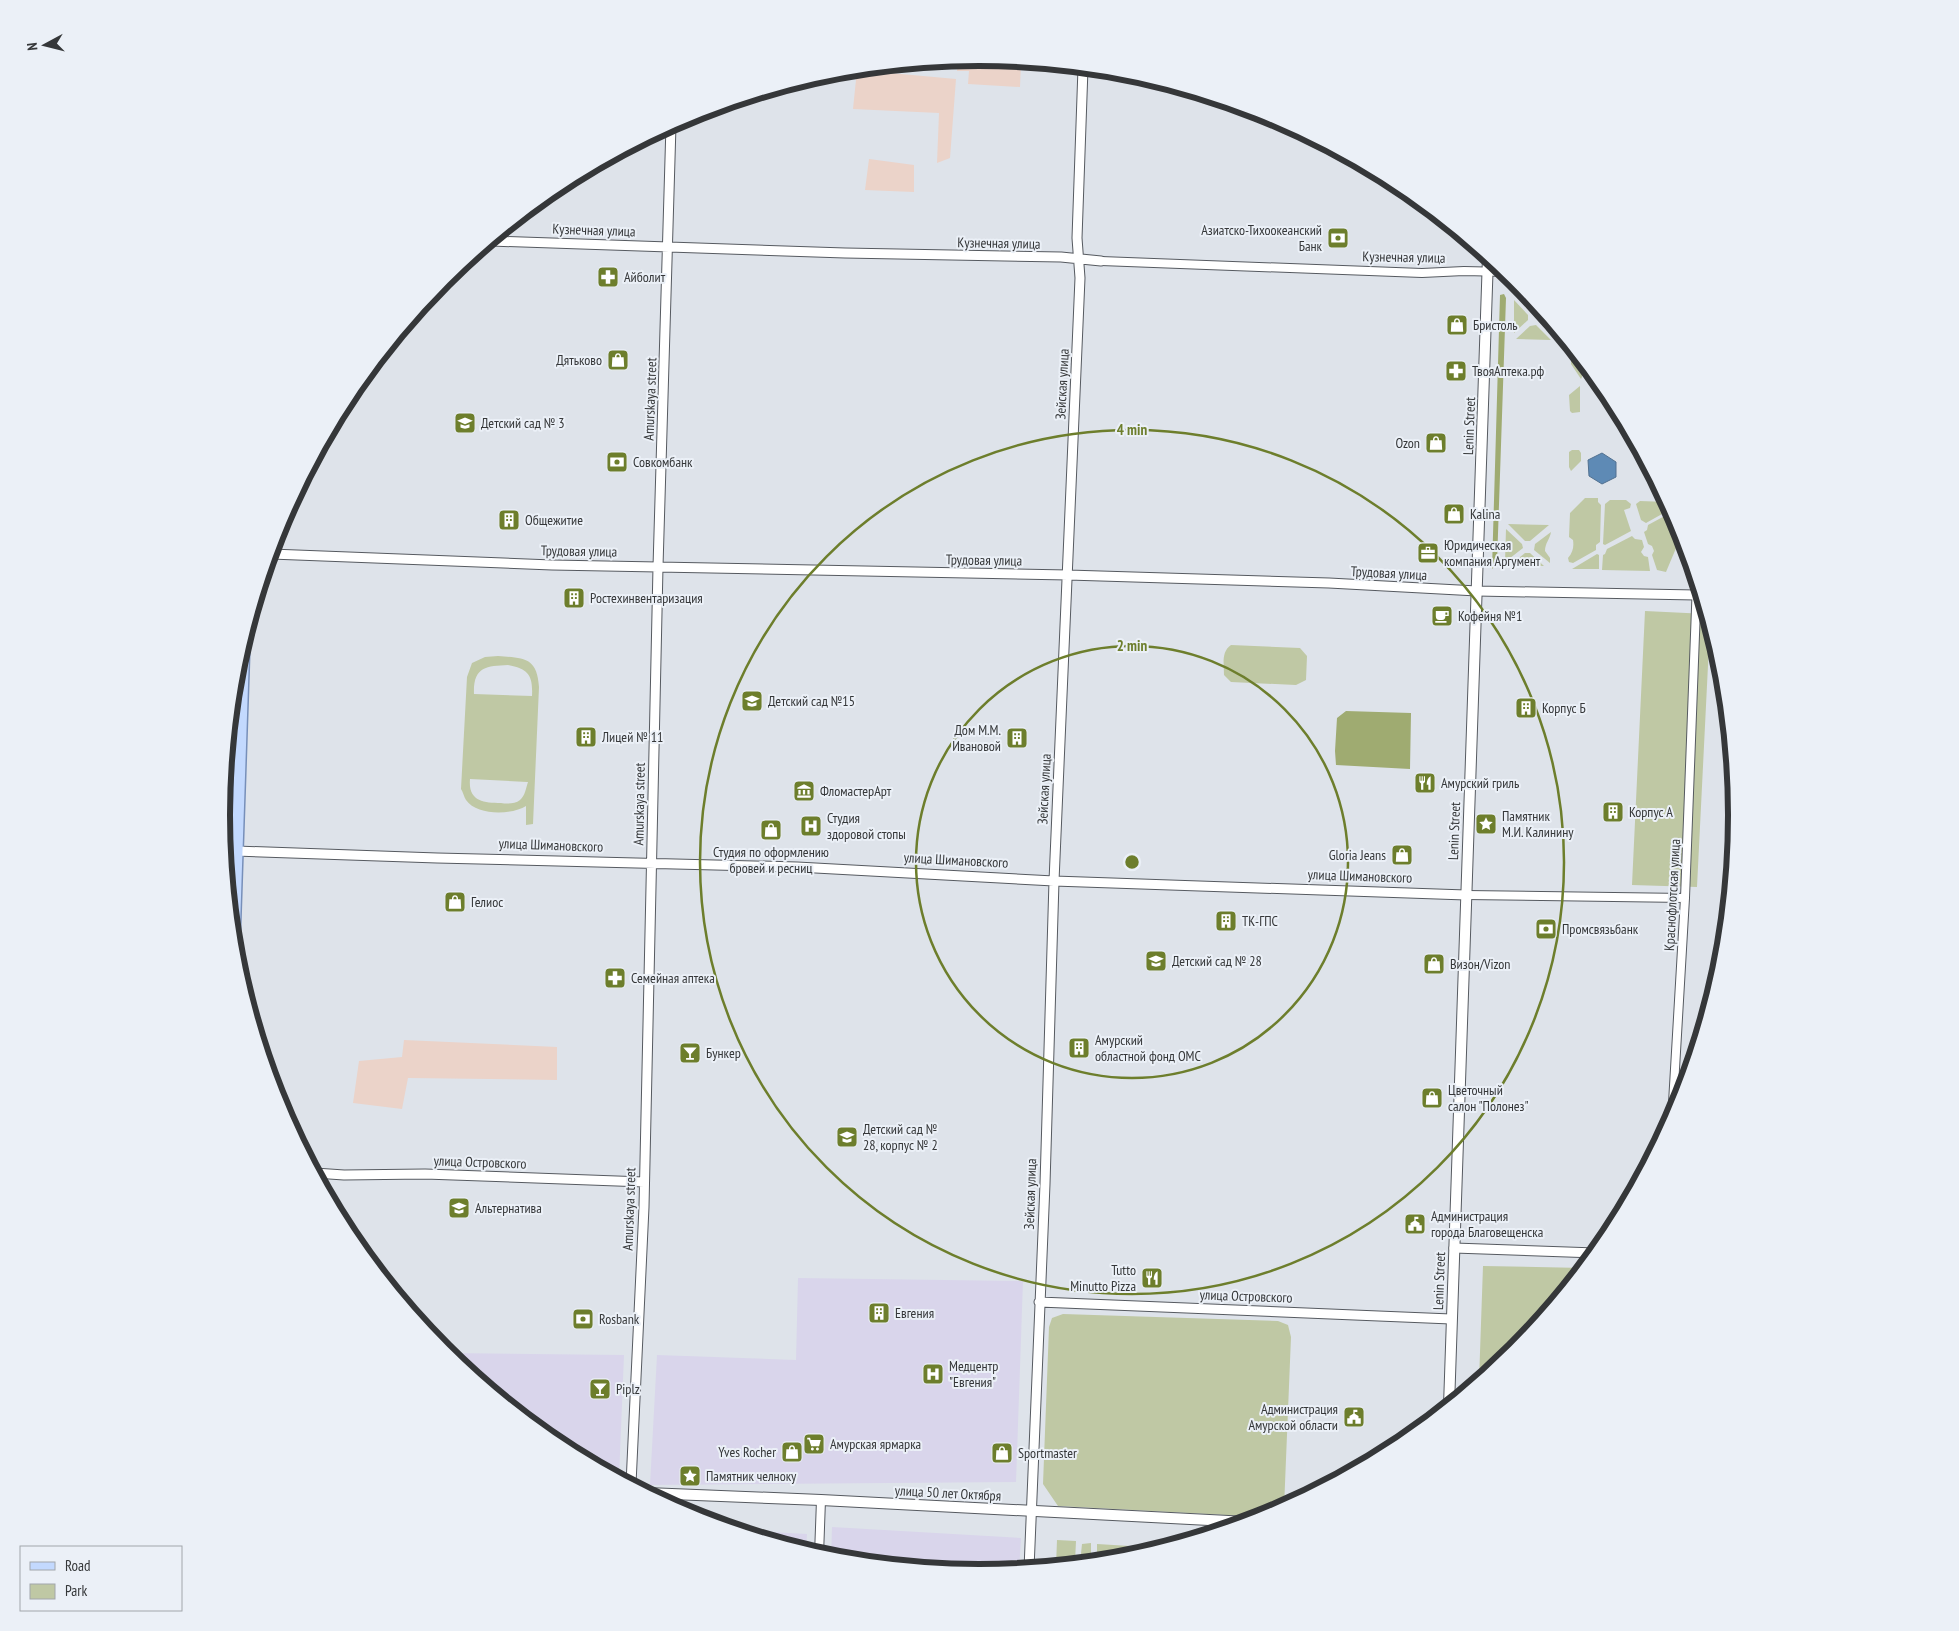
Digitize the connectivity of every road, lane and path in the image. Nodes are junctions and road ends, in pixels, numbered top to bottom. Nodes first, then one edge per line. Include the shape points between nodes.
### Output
1 (1083, 74) edge
2 (671, 133) edge
3 (498, 241) edge
4 (668, 247) junction
5 (1080, 260) junction
6 (1101, 261) joint
7 (1488, 266) edge
8 (1488, 272) junction
9 (1495, 272) edge
10 (278, 554) edge
11 (658, 567) junction
12 (1068, 575) junction
13 (1477, 591) junction
14 (1695, 595) edge
15 (1696, 598) edge
16 (240, 697) edge
17 (231, 846) edge
18 (231, 850) edge
19 (652, 863) junction
20 (1054, 880) junction
21 (1466, 895) junction
22 (1685, 898) junction
23 (1673, 1099) edge
24 (322, 1173) edge
25 (644, 1182) junction
26 (1454, 1248) junction
27 (1587, 1254) edge
28 (1039, 1302) junction
29 (1451, 1318) junction
30 (1449, 1399) edge
31 (631, 1478) edge
32 (662, 1494) edge
33 (822, 1500) junction
34 (1030, 1511) junction
35 (1231, 1521) edge
36 (819, 1547) edge
37 (1029, 1563) edge

1 - 5 street, Зейская улица
2 - 4 street, Amurskaya street
3 - 4 street, Кузнечная улица
4 - 5 street, Кузнечная улица
4 - 11 street, Amurskaya street
5 - 6 street, Кузнечная улица
5 - 12 street, Зейская улица
6 - 8 street, Кузнечная улица via 1422,273
7 - 8 main road, Lenin Street
8 - 9 street, Кузнечная улица
8 - 13 main road, Lenin Street
10 - 11 street, Трудовая улица
11 - 12 street, Трудовая улица
11 - 19 street, Amurskaya street
12 - 13 street, Трудовая улица
12 - 20 street, Зейская улица
13 - 14 street, Трудовая улица
13 - 21 main road, Lenin Street
15 - 22 street, Краснофлотская улица
16 - 17 main road
18 - 19 street, улица Шимановского
19 - 20 street, улица Шимановского
19 - 25 street, Amurskaya street
20 - 21 street, улица Шимановского
20 - 28 street, Зейская улица
21 - 22 street, улица Шимановского
21 - 26 main road, Lenin Street
22 - 23 street, Краснофлотская улица
24 - 25 street, улица Островского
25 - 31 street, Amurskaya street
26 - 27 street
26 - 29 main road, Lenin Street
28 - 29 street, улица Островского
28 - 34 street, Зейская улица
29 - 30 main road, Lenin Street
32 - 33 main road, улица 50 лет Октября
33 - 34 main road, улица 50 лет Октября
33 - 36 street
34 - 35 main road, улица 50 лет Октября
34 - 37 street, Зейская улица

